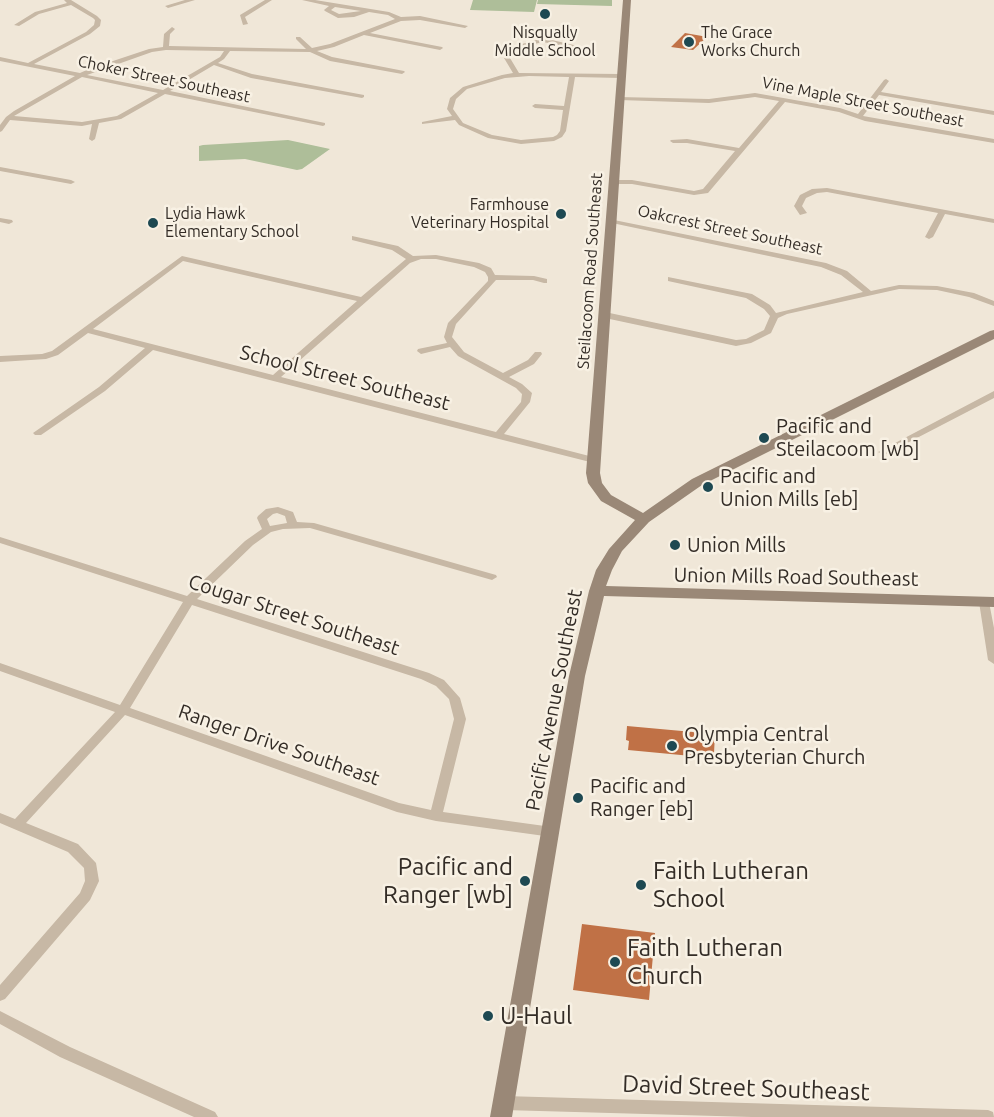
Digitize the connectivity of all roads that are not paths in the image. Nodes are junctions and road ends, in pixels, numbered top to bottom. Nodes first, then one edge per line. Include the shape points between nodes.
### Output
1 (192, 0) edge
2 (269, 0) edge
3 (305, 0) edge
4 (627, 0) edge
5 (70, 1) edge
6 (333, 5) junction
7 (168, 6) dead end
8 (368, 10) junction
9 (400, 19) junction
10 (245, 24) dead end
11 (17, 25) dead end
12 (465, 26) dead end
13 (172, 30) dead end
14 (366, 34) junction
15 (298, 38) dead end
16 (575, 46) dead end
17 (166, 48) junction
18 (440, 48) dead end
19 (229, 50) junction
20 (312, 51) junction
21 (0, 59) edge
22 (213, 63) junction
23 (28, 65) junction
24 (402, 72) dead end
25 (517, 74) junction
26 (81, 75) junction
27 (572, 75) junction
28 (621, 76) junction
29 (886, 81) dead end
30 (166, 92) junction
31 (878, 93) junction
32 (362, 96) dead end
33 (620, 99) junction
34 (783, 100) junction
35 (535, 106) dead end
36 (567, 108) junction
37 (994, 113) edge
38 (859, 117) junction
39 (8, 118) junction
40 (454, 118) junction
41 (96, 123) junction
42 (424, 123) dead end
43 (323, 124) dead end
44 (0, 130) edge
45 (92, 139) dead end
46 (673, 141) dead end
47 (994, 141) edge
48 (741, 150) junction
49 (0, 169) edge
50 (71, 182) dead end
51 (615, 182) junction
52 (943, 211) junction
53 (803, 213) dead end
54 (612, 221) junction
55 (994, 221) edge
56 (929, 237) dead end
57 (356, 238) dead end
58 (412, 259) junction
59 (492, 277) junction
60 (671, 279) dead end
61 (544, 281) dead end
62 (869, 293) junction
63 (362, 300) junction
64 (994, 304) edge
65 (605, 315) junction
66 (774, 316) junction
67 (87, 330) junction
68 (994, 334) edge
69 (452, 344) junction
70 (151, 346) junction
71 (421, 351) dead end
72 (538, 354) dead end
73 (0, 359) edge
74 (503, 377) junction
75 (275, 378) junction
76 (994, 394) edge
77 (38, 433) dead end
78 (498, 436) junction
79 (883, 452) dead end
80 (594, 460) junction
81 (644, 519) junction
82 (288, 525) junction
83 (267, 530) junction
84 (0, 540) edge
85 (492, 577) dead end
86 (597, 591) junction
87 (190, 600) junction
88 (989, 602) edge
89 (994, 660) edge
90 (0, 667) edge
91 (123, 710) junction
92 (436, 816) junction
93 (0, 818) edge
94 (16, 825) junction
95 (552, 832) junction
96 (0, 994) edge
97 (0, 1017) edge
98 (502, 1110) edge
99 (210, 1117) edge
100 (988, 1117) edge

1 - 7 street
2 - 10 street via 243,16
3 - 6 street
4 - 28 street, Steilacoom Road Southeast
5 - 11 street
5 - 23 street via 95,17 96,28
6 - 8 street
6 - 8 street via 327,10 338,16
8 - 9 street
9 - 12 street via 420,18
9 - 14 street
13 - 17 street
14 - 18 street
14 - 20 street
15 - 20 street
16 - 25 street via 559,41 524,45 507,58
17 - 19 street
17 - 26 street via 114,61
19 - 20 street
19 - 22 street
20 - 24 street via 330,59
21 - 23 street, Choker Street Southeast
22 - 30 street
22 - 32 street via 251,76
23 - 26 street, Choker Street Southeast
25 - 27 street
25 - 40 street via 479,83 459,93 449,106
26 - 30 street, Choker Street Southeast
26 - 39 street
27 - 28 street
27 - 36 street
28 - 33 street, Steilacoom Road Southeast
29 - 31 street
30 - 41 street via 124,116
30 - 43 street, Choker Street Southeast
31 - 37 street
31 - 38 street
33 - 34 street, Vine Maple Street Southeast via 715,101 749,95
33 - 51 street, Steilacoom Road Southeast
34 - 38 street, Vine Maple Street Southeast
34 - 48 street
35 - 36 street
36 - 40 street via 560,136 521,142 478,133
38 - 47 street, Vine Maple Street Southeast
39 - 41 street
39 - 44 street
40 - 42 street
41 - 45 street
46 - 48 street
48 - 51 street via 705,191
49 - 50 street
51 - 54 street, Steilacoom Road Southeast
52 - 53 street via 827,190 803,197 798,206
52 - 55 street
52 - 56 street
54 - 62 street, Oakcrest Street Southeast via 823,265 844,273
54 - 65 street, Steilacoom Road Southeast
57 - 58 street via 395,248
58 - 59 street via 436,257 476,265 488,270
58 - 63 street
59 - 61 street
59 - 69 street via 452,323 448,332
60 - 66 street via 749,296
62 - 64 street via 927,287 971,295
62 - 66 street
63 - 67 street via 182,258
63 - 75 street
65 - 66 street via 736,343 768,331
65 - 80 street, Steilacoom Road Southeast
67 - 70 street, School Street Southeast
67 - 73 street via 49,356
68 - 81 street, Pacific Avenue Southeast via 696,482
69 - 71 street
69 - 74 street via 461,354
70 - 75 street, School Street Southeast
70 - 77 street via 102,388
72 - 74 street
74 - 78 street via 525,389 527,398
75 - 78 street, School Street Southeast
76 - 79 street
78 - 80 street, School Street Southeast
80 - 81 street, Steilacoom Road Southeast via 593,473 600,491
81 - 86 street, Pacific Avenue Southeast via 616,549
82 - 83 street
82 - 83 street via 289,514 270,511 262,518
82 - 85 street via 310,525
83 - 87 street
84 - 87 street, Cougar Street Southeast
86 - 88 street, Union Mills Road Southeast
86 - 95 street, Pacific Avenue Southeast via 577,676
87 - 91 street
87 - 92 street, Cougar Street Southeast via 425,676 447,688 460,719
88 - 89 street
90 - 91 street, Ranger Drive Southeast
91 - 92 street, Ranger Drive Southeast via 397,807
91 - 94 street
92 - 95 street, Ranger Drive Southeast
93 - 94 street
94 - 96 street via 73,848 91,867 92,881 84,896
95 - 98 street, Pacific Avenue Southeast
97 - 99 street via 65,1052
98 - 100 street, David Street Southeast

